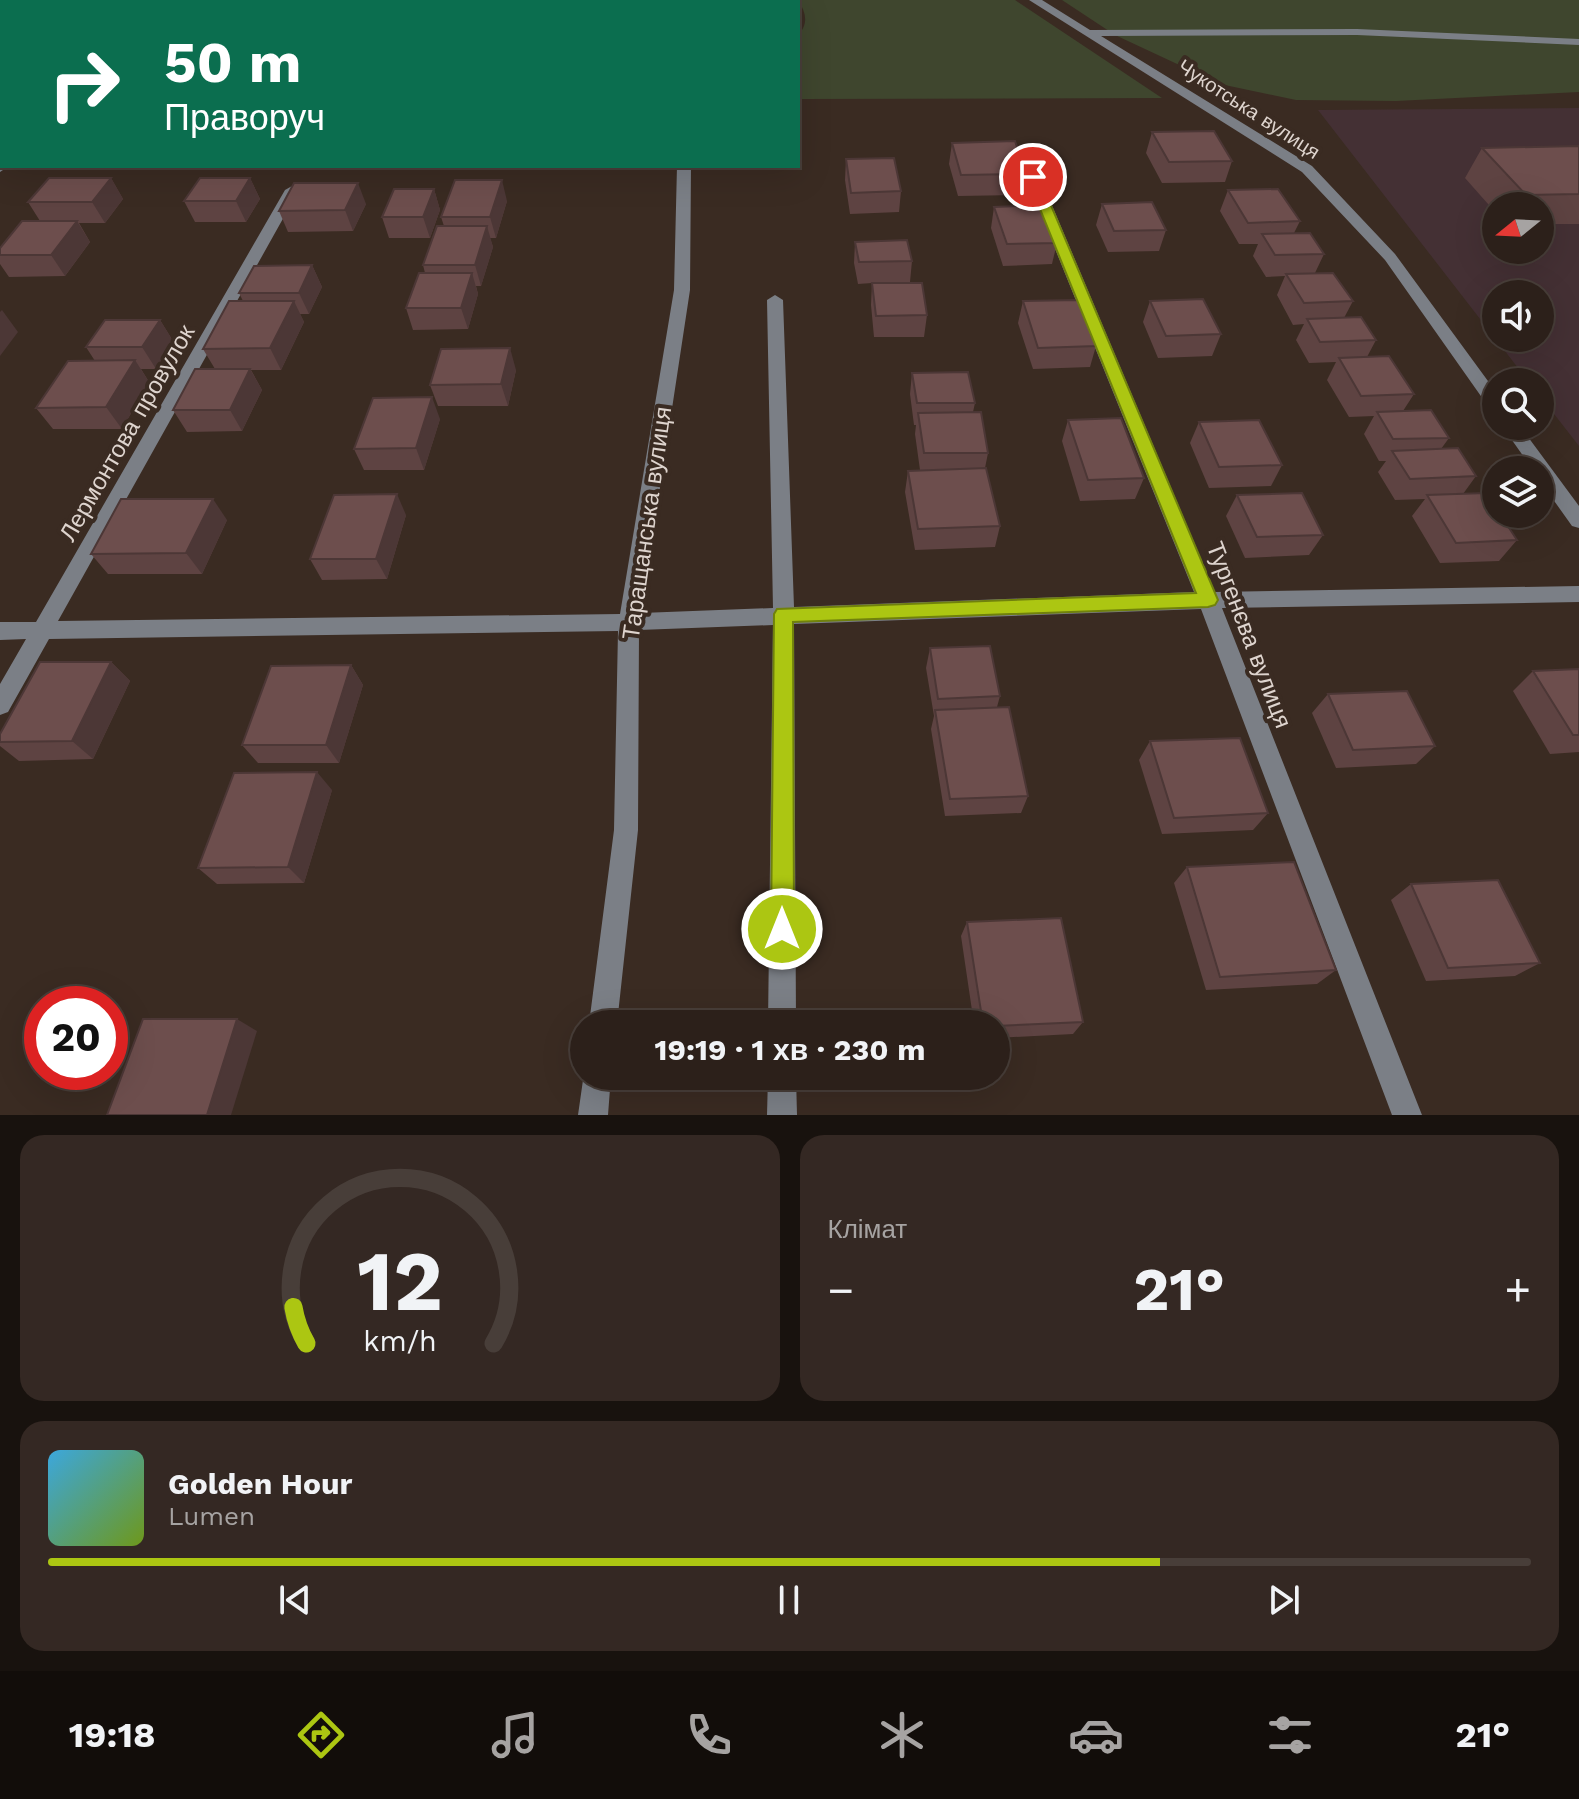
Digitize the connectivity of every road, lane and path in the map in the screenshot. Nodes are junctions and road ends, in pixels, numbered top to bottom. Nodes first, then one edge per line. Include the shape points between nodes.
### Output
1 (1034, 0) edge
2 (1086, 33) junction
3 (1579, 42) edge
4 (684, 168) edge
5 (1033, 177) dead end
6 (295, 186) edge
7 (775, 300) dead end
8 (1482, 385) edge
9 (1521, 440) edge
10 (1579, 521) edge
11 (1579, 594) edge
12 (1208, 600) junction
13 (784, 614) junction
14 (629, 622) junction
15 (0, 631) edge
16 (42, 631) junction
17 (0, 705) edge
18 (605, 1010) edge
19 (782, 1010) edge
20 (596, 1090) edge
21 (782, 1090) edge
22 (593, 1115) edge
23 (782, 1115) edge
24 (1407, 1115) edge

1 - 2 street, Чукотська вулиця
2 - 3 street via 1357,32
2 - 8 street, Чукотська вулиця via 1307,169 1390,257
4 - 14 street, Таращанська вулиця via 682,290
5 - 12 street, Тургенєва вулиця
6 - 16 street, Лермонтова провулок
7 - 13 street
9 - 10 street
11 - 12 street
12 - 13 street
12 - 24 street, Тургенєва вулиця
13 - 14 street
13 - 19 street
14 - 16 street
14 - 18 street, Таращанська вулиця via 626,830
15 - 16 street
16 - 17 street, Лермонтова провулок
20 - 22 street
21 - 23 street

